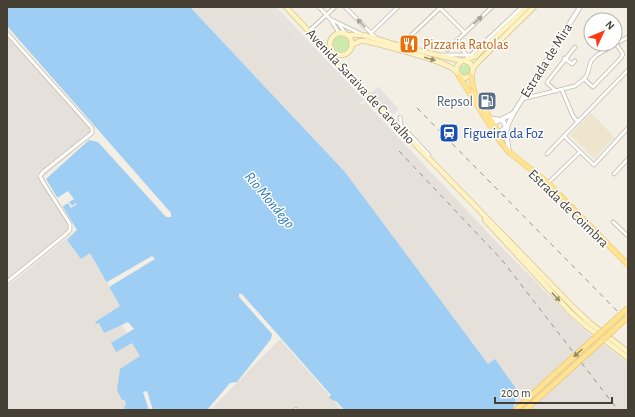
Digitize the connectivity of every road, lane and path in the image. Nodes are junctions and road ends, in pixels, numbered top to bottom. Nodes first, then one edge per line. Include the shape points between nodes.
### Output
1 (286, 7) edge
2 (319, 7) edge
3 (335, 7) edge
4 (346, 7) edge
5 (398, 7) edge
6 (440, 7) edge
7 (492, 7) edge
8 (522, 7) edge
9 (527, 7) edge
10 (534, 7) edge
11 (580, 7) edge
12 (327, 15) junction
13 (330, 19) junction
14 (339, 24) junction
15 (309, 31) junction
16 (371, 32) junction
17 (7, 33) edge
18 (339, 33) junction
19 (465, 33) junction
20 (347, 34) junction
21 (362, 35) junction
22 (377, 39) junction
23 (458, 39) junction
24 (319, 42) junction
25 (330, 42) junction
26 (352, 45) junction
27 (400, 46) junction
28 (575, 46) dead end
29 (447, 50) dead end
30 (333, 52) junction
31 (602, 52) edge
32 (622, 52) edge
33 (344, 54) junction
34 (437, 55) junction
35 (468, 56) junction
36 (564, 58) junction
37 (463, 61) junction
38 (575, 61) dead end
39 (342, 68) junction
40 (473, 68) junction
41 (628, 70) edge
42 (457, 74) junction
43 (470, 76) junction
44 (584, 79) junction
45 (562, 90) junction
46 (556, 91) junction
47 (522, 99) junction
48 (513, 114) junction
49 (400, 117) dead end
50 (490, 118) junction
51 (500, 120) junction
52 (578, 122) junction
53 (506, 127) junction
54 (628, 128) edge
55 (495, 129) junction
56 (564, 136) junction
57 (509, 152) junction
58 (580, 152) junction
59 (547, 154) dead end
60 (628, 159) edge
61 (435, 165) junction
62 (614, 174) dead end
63 (548, 184) junction
64 (613, 222) dead end
65 (628, 236) edge
66 (628, 265) edge
67 (7, 282) edge
68 (628, 308) edge
69 (573, 311) junction
70 (628, 317) edge
71 (628, 352) edge
72 (628, 358) edge
73 (516, 410) edge
74 (525, 410) edge

1 - 15 main road, Avenida Saraiva de Carvalho
2 - 12 street
3 - 12 street
16 -> 4 street
5 - 16 street
6 - 19 street
6 - 27 street
19 -> 7 street
8 - 35 street
9 - 37 main road via 476,56
10 - 40 main road
11 - 47 street, Estrada de Mira
12 - 13 street
12 - 15 street
13 - 14 street
13 - 18 street
14 - 20 street
14 - 21 street
15 - 24 main road, Avenida Saraiva de Carvalho
16 - 22 street
17 - 67 street via 92,128 92,133 40,176 70,224 70,230
18 - 20 main road
18 - 25 main road
19 - 23 street
20 - 21 main road
20 - 26 main road
21 - 22 main road
22 - 27 main road
23 - 29 street
23 - 35 street via 459,45
24 - 25 main road
24 - 30 main road
24 - 39 main road, Avenida Saraiva de Carvalho
25 - 30 main road
26 - 33 main road
26 -> 42 main road via 366,41 445,64 453,68
27 - 34 main road
28 - 36 street
30 - 33 main road
30 - 39 main road
31 - 44 street via 591,61
32 - 44 street via 621,58 593,87
33 - 39 main road
34 - 35 street
34 - 37 main road
36 - 38 street via 572,64
36 - 46 street via 547,82
37 - 40 main road
37 - 42 main road via 457,66
39 - 61 main road, Avenida Saraiva de Carvalho
40 - 43 main road
41 - 52 street
42 - 43 main road via 465,78
42 - 55 main road
43 - 50 main road via 474,92
44 - 45 street via 575,86
45 - 46 street
45 - 52 street
46 - 47 street
47 - 48 street, Estrada de Mira
48 - 51 street
48 - 53 street, Estrada de Mira
49 - 61 street via 401,125 431,157
50 - 51 street
50 - 55 main road
51 - 53 street
51 - 55 street via 496,122
52 - 56 street
53 - 55 street via 501,131
53 - 57 street
54 - 58 street via 594,165
55 - 57 main road, Estrada de Coimbra
56 - 58 street
56 - 59 street
57 - 63 main road, Estrada de Coimbra
58 - 63 street
60 - 62 street
61 - 69 main road, Avenida Saraiva de Carvalho
63 - 66 main road, Estrada de Coimbra
64 - 65 street
68 -> 73 main road, bridge
69 - 71 main road
69 - 72 main road via 586,326
70 - 74 main road, bridge

